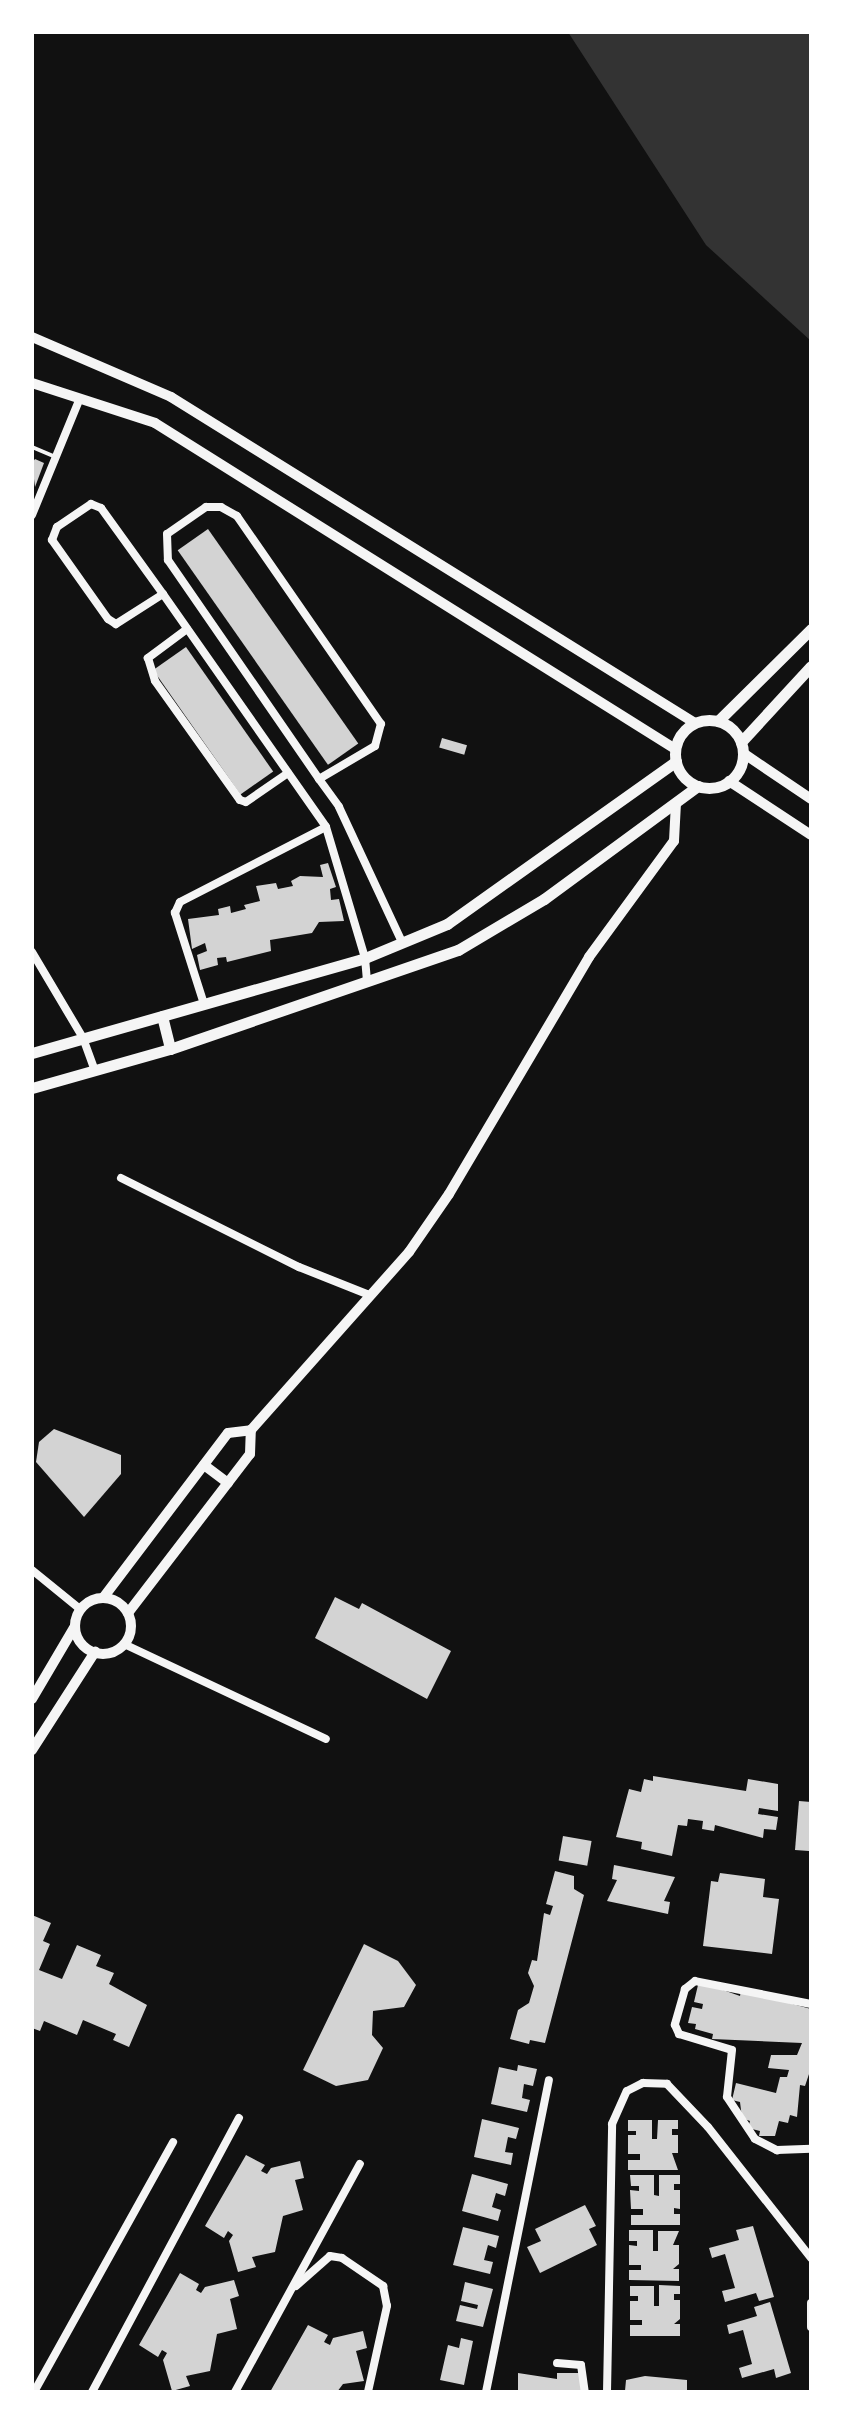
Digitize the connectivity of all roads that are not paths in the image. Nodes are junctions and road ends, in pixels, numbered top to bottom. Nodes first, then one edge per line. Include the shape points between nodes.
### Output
1 (32, 337) edge
2 (32, 383) edge
3 (80, 398) junction
4 (32, 447) edge
5 (57, 458) junction
6 (32, 515) edge
7 (163, 594) junction
8 (187, 629) junction
9 (811, 629) edge
10 (811, 666) edge
11 (718, 721) junction
12 (695, 723) junction
13 (742, 748) junction
14 (676, 755) junction
15 (288, 773) junction
16 (319, 779) junction
17 (729, 781) junction
18 (698, 786) junction
19 (811, 799) edge
20 (676, 803) junction
21 (326, 827) junction
22 (811, 835) edge
23 (402, 942) junction
24 (32, 952) edge
25 (365, 958) junction
26 (367, 981) junction
27 (204, 1004) junction
28 (162, 1016) junction
29 (83, 1038) junction
30 (170, 1049) junction
31 (32, 1053) edge
32 (95, 1071) junction
33 (32, 1088) edge
34 (121, 1178) dead end
35 (367, 1294) junction
36 (251, 1430) junction
37 (204, 1465) junction
38 (228, 1483) junction
39 (32, 1570) edge
40 (103, 1598) junction
41 (80, 1609) junction
42 (128, 1613) junction
43 (75, 1626) junction
44 (124, 1644) junction
45 (95, 1652) junction
46 (32, 1699) edge
47 (326, 1739) dead end
48 (32, 1750) edge
49 (811, 2004) edge
50 (549, 2080) dead end
51 (239, 2118) dead end
52 (173, 2142) dead end
53 (811, 2149) edge
54 (360, 2164) dead end
55 (811, 2258) edge
56 (287, 2295) junction
57 (811, 2303) edge
58 (811, 2327) edge
59 (557, 2363) dead end
60 (34, 2392) edge
61 (92, 2392) edge
62 (235, 2392) edge
63 (368, 2392) edge
64 (486, 2392) edge
65 (585, 2392) edge
66 (607, 2392) edge

1 - 12 street via 171,397
2 - 3 street
3 - 5 street
3 - 14 street via 155,423
4 - 5 lane
5 - 6 street
7 - 7 street via 101,508 91,504 57,527 52,540 108,619 116,624
7 - 8 street
8 - 15 street
8 - 15 street via 148,658 155,681 240,800 246,802
9 - 11 main road
10 - 13 main road
11 - 12 main road
11 - 13 main road
12 - 14 main road via 679,738
13 - 17 main road
13 - 19 street
14 - 18 main road
14 - 23 main road via 447,924
15 - 21 street
16 - 16 street via 375,746 381,724 237,516 221,507 206,507 167,534 168,560
16 - 23 street via 339,807
17 - 18 main road
17 - 22 street
18 - 20 main road
20 - 26 main road via 544,899 458,950
20 - 35 street via 674,841 589,957 449,1194 409,1252
21 - 25 street
21 - 27 street via 180,902 175,913
23 - 25 main road
24 - 29 street
25 - 26 street
25 - 27 main road
26 - 30 main road
27 - 28 main road
28 - 29 main road
28 - 30 main road
29 - 31 main road
29 - 32 street
30 - 32 main road
32 - 33 main road
34 - 35 street via 299,1267
35 - 36 street
36 - 37 street via 228,1433
36 - 38 street via 250,1454
37 - 38 street
37 - 40 street
38 - 42 street
39 - 41 street
40 - 41 street
40 - 42 street
41 - 43 street
42 - 44 street via 131,1625
43 - 45 street via 81,1642
43 - 46 street
44 - 45 street via 112,1652
44 - 47 street
45 - 48 street
49 - 53 street via 695,1981 685,1989 675,2025 679,2034 732,2050 727,2097 755,2139 777,2150
50 - 64 street
51 - 61 street
52 - 60 street
54 - 56 street
55 - 66 street via 708,2127 667,2084 643,2083 627,2091 612,2124
56 - 62 street
56 - 63 street via 330,2256 342,2258 383,2286 387,2306
57 - 58 street
59 - 65 street via 581,2365

